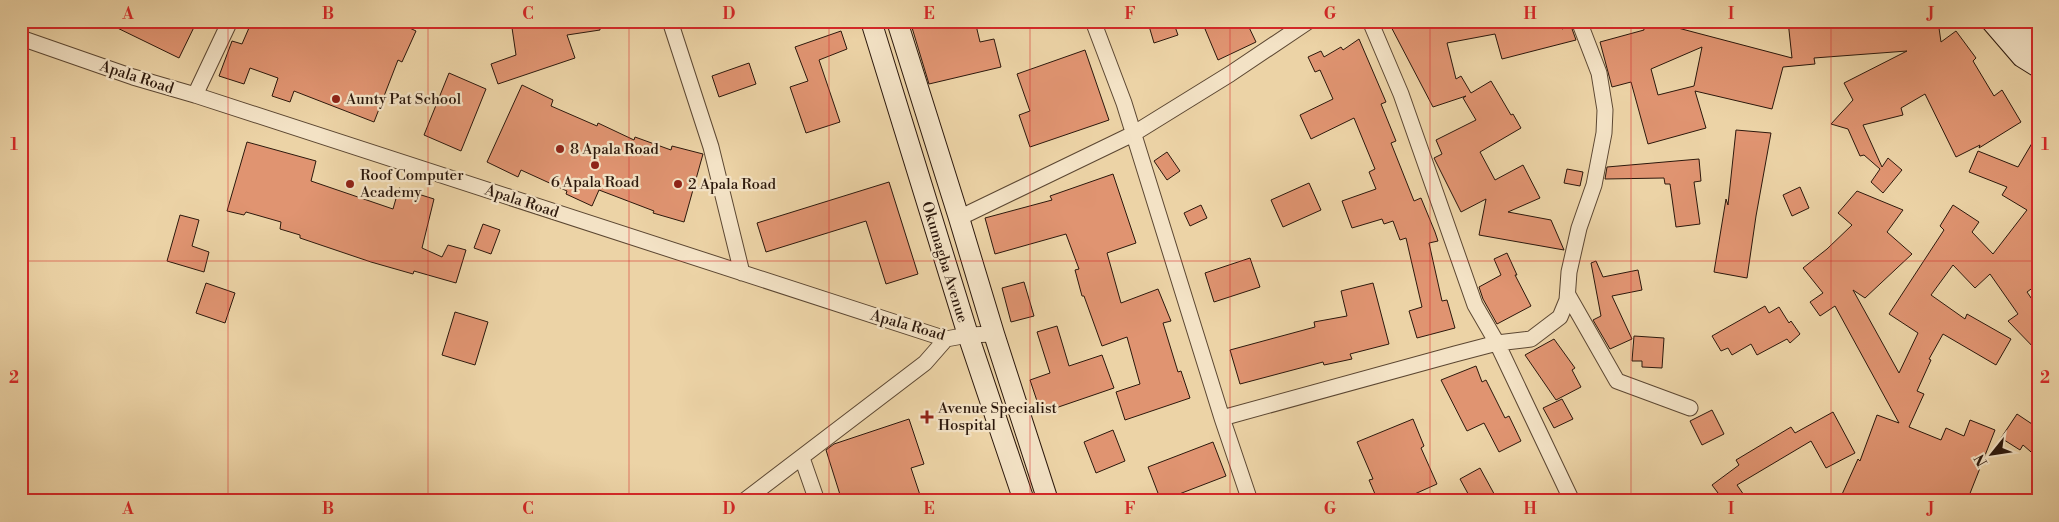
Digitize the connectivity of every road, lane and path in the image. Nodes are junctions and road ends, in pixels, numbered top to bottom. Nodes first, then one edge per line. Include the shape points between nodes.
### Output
1 (230, 21) edge
2 (670, 21) edge
3 (871, 21) edge
4 (897, 21) edge
5 (1093, 21) edge
6 (1309, 21) edge
7 (1370, 21) edge
8 (1579, 21) edge
9 (1991, 21) edge
10 (2011, 21) edge
11 (21, 38) edge
12 (2038, 48) edge
13 (2038, 67) edge
14 (196, 95) junction
15 (1133, 134) junction
16 (959, 218) junction
17 (742, 273) junction
18 (1568, 295) junction
19 (994, 334) junction
20 (968, 335) junction
21 (946, 339) junction
22 (1497, 343) junction
23 (1690, 408) dead end
24 (1222, 418) junction
25 (802, 458) junction
26 (744, 501) edge
27 (817, 501) edge
28 (1024, 501) edge
29 (1048, 501) edge
30 (1250, 501) edge
31 (1572, 501) edge

1 - 14 street
2 - 17 street via 711,147
3 - 20 main road, Okumagba Avenue
4 - 16 main road, Okumagba Avenue
5 - 15 street
6 - 15 street
7 - 22 street via 1400,94 1475,305
8 - 18 street via 1599,73 1605,110 1594,185 1579,228 1569,272
9 - 13 main road via 2022,57
10 - 12 main road
11 - 14 street, Apala Road
14 - 17 street, Apala Road
15 - 16 street
15 - 24 street
16 - 19 main road, Okumagba Avenue
17 - 21 street, Apala Road
18 - 22 street via 1560,317 1548,328 1531,339
18 - 23 street via 1617,381
19 - 20 street, Apala Road
19 - 29 main road, Okumagba Avenue
20 - 21 street, Apala Road
20 - 28 main road, Okumagba Avenue
21 - 25 street via 925,363
22 - 24 street
22 - 31 street
24 - 30 street
25 - 26 street
25 - 27 street

